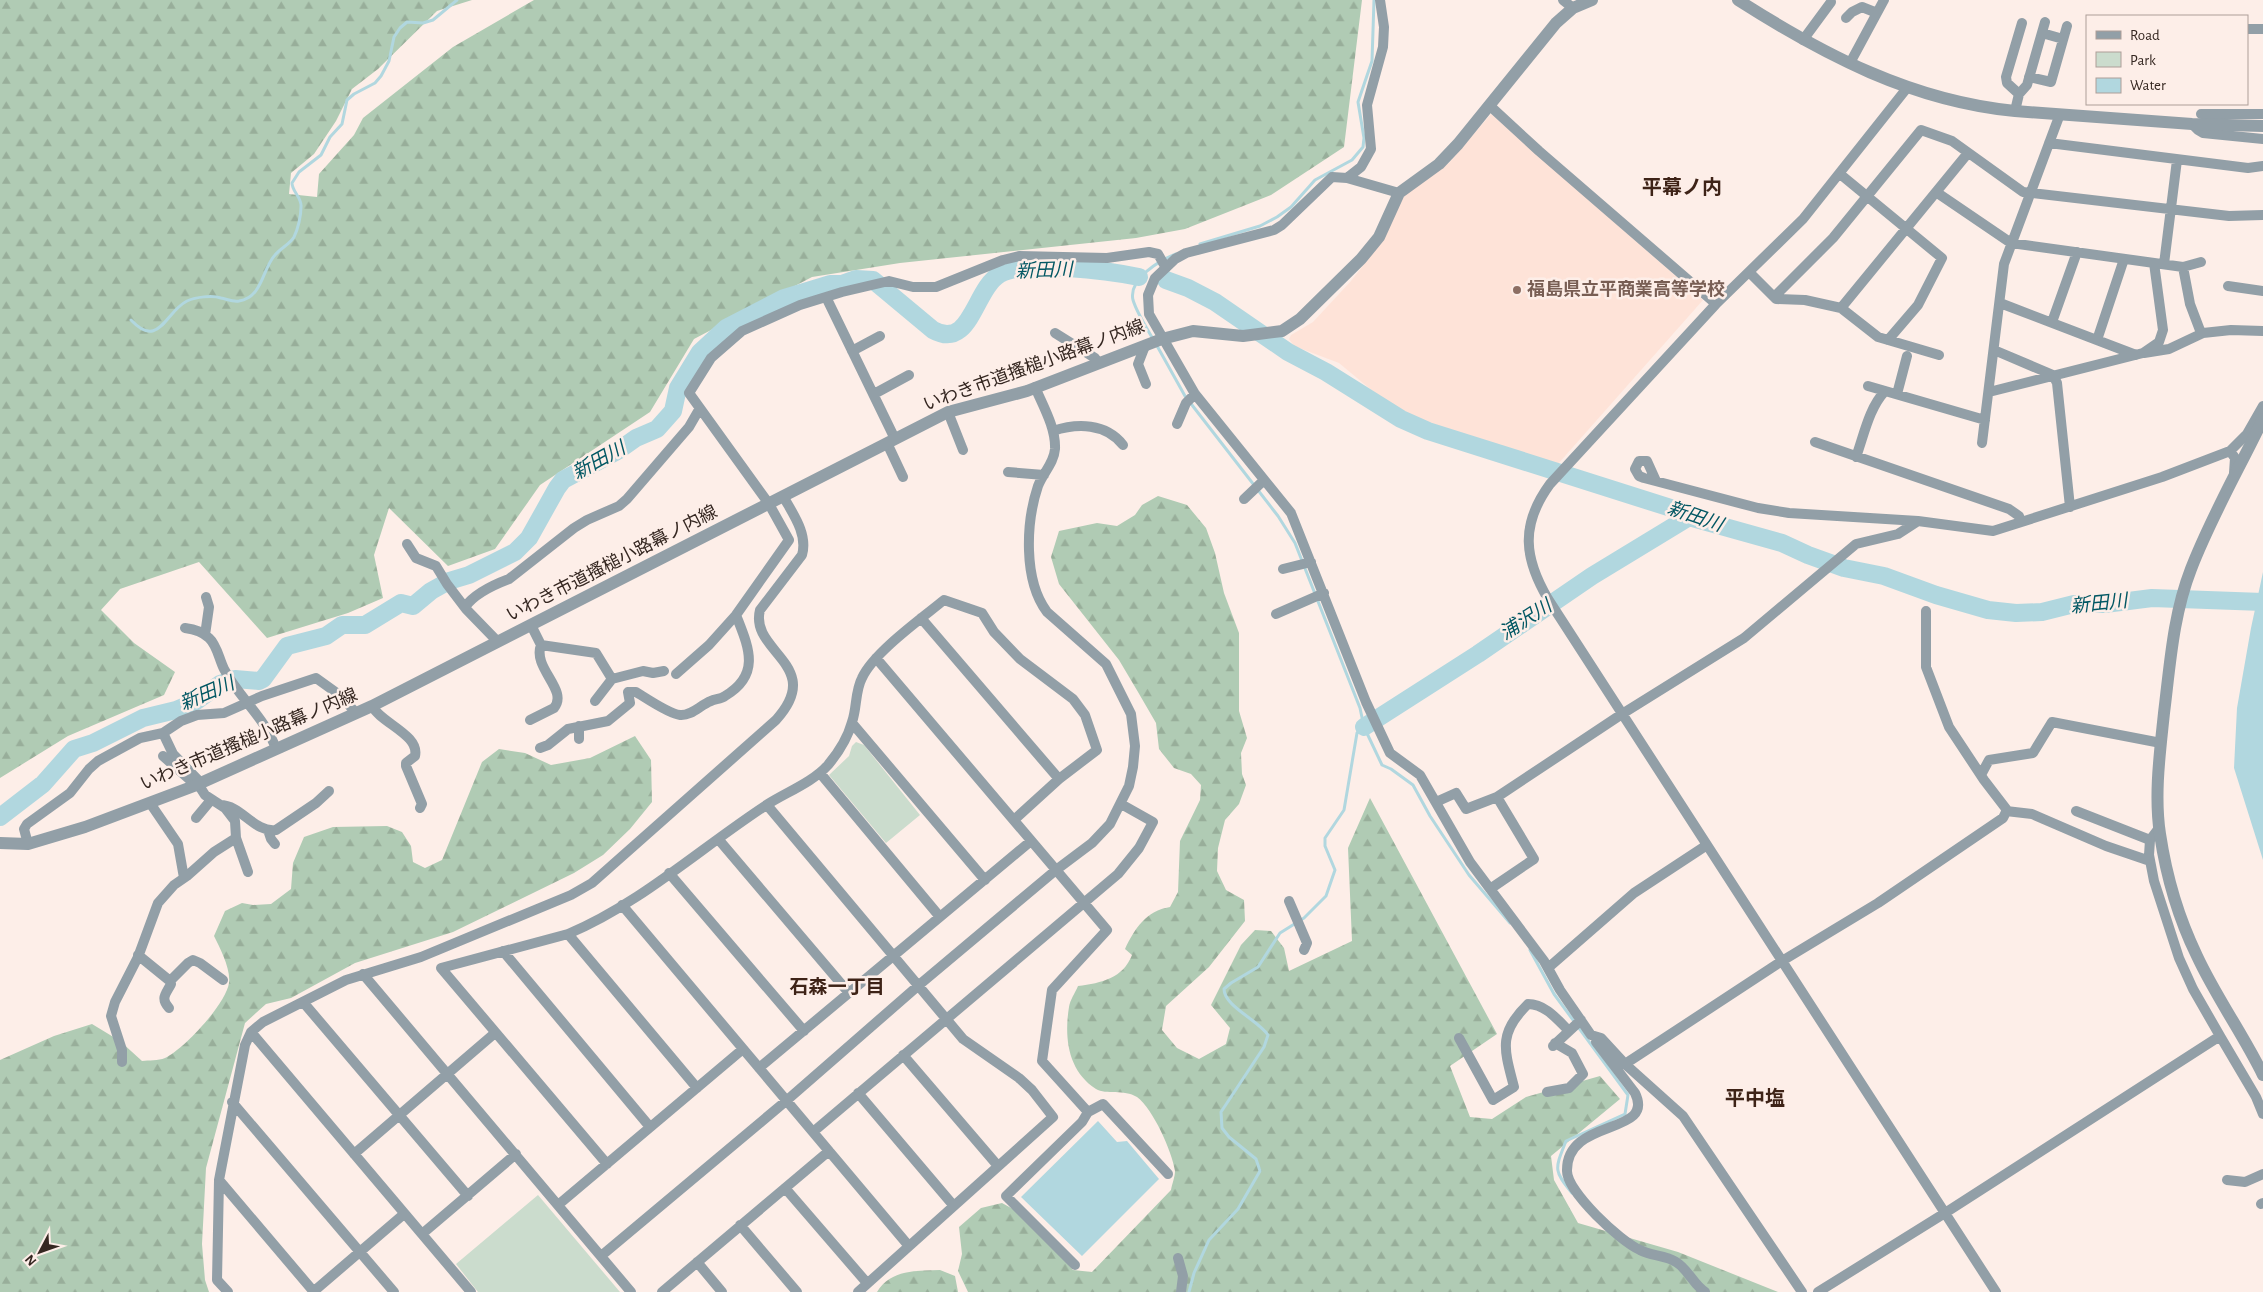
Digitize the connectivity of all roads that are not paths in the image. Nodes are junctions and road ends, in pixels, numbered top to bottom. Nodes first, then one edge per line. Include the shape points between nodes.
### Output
1 (1380, 0) edge
2 (1592, 0) edge
3 (1738, 0) edge
4 (1884, 0) edge
5 (1831, 2) dead end
6 (1568, 4) edge
7 (1877, 13) junction
8 (1846, 18) dead end
9 (2045, 22) dead end
10 (2022, 23) dead end
11 (2067, 26) dead end
12 (2248, 29) edge
13 (2263, 29) edge
14 (2042, 33) junction
15 (2063, 39) junction
16 (1803, 40) junction
17 (1850, 63) junction
18 (2029, 77) junction
19 (1907, 88) junction
20 (2019, 94) junction
21 (1489, 105) junction
22 (2015, 111) junction
23 (2060, 114) junction
24 (2263, 114) edge
25 (2199, 116) edge
26 (2263, 126) edge
27 (2263, 139) edge
28 (2049, 143) junction
29 (1968, 153) junction
30 (2177, 160) junction
31 (2263, 166) edge
32 (1840, 174) junction
33 (1347, 178) junction
34 (1936, 192) junction
35 (1399, 193) junction
36 (2030, 193) junction
37 (1867, 197) junction
38 (2171, 210) junction
39 (2263, 215) edge
40 (1906, 229) junction
41 (2011, 243) junction
42 (2077, 252) junction
43 (2124, 258) junction
44 (2201, 262) dead end
45 (1162, 264) junction
46 (2159, 264) junction
47 (2183, 267) junction
48 (1749, 272) junction
49 (2228, 286) dead end
50 (2263, 291) edge
51 (826, 297) junction
52 (1774, 297) junction
53 (2000, 303) junction
54 (1716, 304) junction
55 (1841, 308) junction
56 (2052, 322) junction
57 (2263, 331) edge
58 (1055, 333) dead end
59 (2201, 334) junction
60 (880, 336) dead end
61 (1888, 340) junction
62 (2097, 340) junction
63 (1154, 342) junction
64 (852, 350) junction
65 (1994, 350) junction
66 (2139, 354) junction
67 (1939, 355) dead end
68 (1907, 356) dead end
69 (1099, 363) junction
70 (909, 375) dead end
71 (2053, 375) junction
72 (1146, 384) dead end
73 (1868, 386) dead end
74 (1035, 387) junction
75 (1885, 391) junction
76 (1989, 392) junction
77 (874, 394) junction
78 (1195, 394) junction
79 (1897, 394) junction
80 (2263, 406) edge
81 (700, 408) junction
82 (948, 412) junction
83 (2263, 419) edge
84 (1986, 420) junction
85 (1178, 424) dead end
86 (1053, 431) junction
87 (891, 441) junction
88 (1815, 442) dead end
89 (1982, 443) dead end
90 (1123, 445) dead end
91 (963, 450) dead end
92 (2230, 451) junction
93 (1856, 456) junction
94 (1008, 472) dead end
95 (2234, 473) junction
96 (1044, 475) junction
97 (903, 477) dead end
98 (1264, 480) junction
99 (1656, 480) dead end
100 (784, 496) junction
101 (1244, 499) dead end
102 (769, 504) junction
103 (2070, 507) junction
104 (1918, 521) junction
105 (2021, 522) junction
106 (407, 544) dead end
107 (1311, 562) junction
108 (1283, 570) dead end
109 (1324, 593) junction
110 (206, 596) dead end
111 (465, 607) junction
112 (1926, 611) dead end
113 (1276, 614) dead end
114 (736, 615) junction
115 (921, 618) junction
116 (531, 625) junction
117 (185, 628) dead end
118 (205, 634) junction
119 (498, 642) junction
120 (541, 645) junction
121 (876, 658) junction
122 (664, 671) dead end
123 (676, 674) dead end
124 (612, 679) junction
125 (595, 701) dead end
126 (248, 702) junction
127 (372, 706) junction
128 (356, 713) junction
129 (1622, 714) junction
130 (530, 720) dead end
131 (852, 723) junction
132 (579, 726) junction
133 (163, 733) junction
134 (579, 739) dead end
135 (2161, 743) junction
136 (540, 748) dead end
137 (276, 749) junction
138 (163, 756) dead end
139 (820, 773) junction
140 (1981, 776) junction
141 (1059, 779) junction
142 (198, 784) junction
143 (329, 791) dead end
144 (1497, 797) junction
145 (216, 802) junction
146 (1436, 802) junction
147 (150, 803) junction
148 (1121, 804) junction
149 (767, 805) junction
150 (420, 808) dead end
151 (2076, 811) dead end
152 (2006, 812) junction
153 (196, 818) dead end
154 (1015, 819) junction
155 (2159, 828) junction
156 (268, 830) junction
157 (236, 838) junction
158 (719, 840) junction
159 (2150, 840) junction
160 (1031, 841) junction
161 (0, 843) edge
162 (28, 844) junction
163 (275, 844) dead end
164 (1707, 845) junction
165 (2150, 861) junction
166 (1056, 870) junction
167 (248, 872) dead end
168 (669, 873) junction
169 (184, 878) junction
170 (984, 880) junction
171 (1490, 889) junction
172 (1289, 901) dead end
173 (1083, 902) junction
174 (622, 905) junction
175 (940, 917) junction
176 (568, 934) junction
177 (1304, 950) dead end
178 (503, 951) junction
179 (138, 955) junction
180 (894, 955) junction
181 (1782, 961) junction
182 (1548, 968) junction
183 (363, 974) junction
184 (223, 980) dead end
185 (170, 981) junction
186 (919, 985) junction
187 (849, 993) junction
188 (303, 1002) junction
189 (169, 1008) dead end
190 (947, 1018) junction
191 (1581, 1020) junction
192 (1568, 1030) junction
193 (804, 1031) junction
194 (251, 1032) junction
195 (495, 1033) junction
196 (1591, 1035) junction
197 (2220, 1036) junction
198 (1459, 1038) dead end
199 (743, 1049) junction
200 (903, 1054) junction
201 (122, 1062) dead end
202 (1625, 1064) junction
203 (759, 1068) junction
204 (448, 1074) junction
205 (2263, 1075) edge
206 (697, 1088) junction
207 (1547, 1092) dead end
208 (858, 1093) junction
209 (786, 1101) junction
210 (232, 1102) junction
211 (1088, 1112) junction
212 (2263, 1114) edge
213 (400, 1115) junction
214 (650, 1127) junction
215 (813, 1132) junction
216 (828, 1151) junction
217 (354, 1154) junction
218 (516, 1154) junction
219 (607, 1164) junction
220 (998, 1166) junction
221 (1168, 1174) dead end
222 (2263, 1174) edge
223 (220, 1180) junction
224 (2227, 1180) dead end
225 (785, 1188) junction
226 (468, 1196) junction
227 (558, 1205) junction
228 (953, 1205) junction
229 (1945, 1213) junction
230 (404, 1214) junction
231 (740, 1225) junction
232 (422, 1234) junction
233 (908, 1246) junction
234 (360, 1252) junction
235 (601, 1256) junction
236 (1178, 1258) dead end
237 (697, 1262) junction
238 (1075, 1266) dead end
239 (867, 1282) junction
240 (228, 1292) edge
241 (313, 1292) edge
242 (394, 1292) edge
243 (471, 1292) edge
244 (631, 1292) edge
245 (662, 1292) edge
246 (722, 1292) edge
247 (797, 1292) edge
248 (858, 1292) edge
249 (1181, 1292) edge
250 (1705, 1292) edge
251 (1802, 1292) edge
252 (1818, 1292) edge
253 (1996, 1292) edge

1 - 33 street via 1383,46 1367,105 1371,149 1361,167
2 - 6 street
3 - 16 street
4 - 7 street
5 - 16 street
6 - 21 street
7 - 8 street via 1862,7
7 - 17 street
9 - 14 street
10 - 20 street via 2006,78 2007,84
11 - 15 street
12 - 13 street
14 - 15 street
14 - 18 street
15 - 18 street via 2051,82
16 - 17 street
17 - 19 street
18 - 20 street
19 - 22 street via 1968,104
19 - 32 street
20 - 22 street
21 - 35 street via 1439,164
21 - 54 street
22 - 23 street
23 - 25 street
23 - 28 street
24 - 25 street
25 - 26 street
25 - 27 street via 2198,130 2203,133
28 - 30 street
28 - 36 street
29 - 34 street
29 - 36 street via 2023,192
29 - 37 street via 1952,141 1920,130
30 - 31 street via 2248,168
30 - 38 street
32 - 37 street
32 - 48 street via 1803,219
33 - 35 street
33 - 45 street via 1332,177 1291,219 1274,230 1186,253
34 - 40 street
34 - 41 street
35 - 63 street, いわき市道搔槌小路幕ノ内線 via 1379,238 1300,320 1282,331 1243,336 1193,331
36 - 38 street
36 - 41 street
37 - 40 street
37 - 52 street via 1833,238
38 - 39 street via 2229,216
38 - 46 street
40 - 55 street
40 - 61 street via 1942,258 1918,305
41 - 42 street
41 - 53 street via 2004,264
42 - 43 street
42 - 56 street
43 - 46 street
43 - 62 street
44 - 47 street
45 - 51 street via 1149,252 1106,258 1019,256 936,287 889,282
45 - 63 street via 1148,295
46 - 47 street
46 - 66 street via 2163,330 2159,342
47 - 59 street via 2190,304
48 - 52 street
48 - 54 street
49 - 50 street
51 - 64 street
51 - 81 street via 755,324 725,344 707,364 689,393
52 - 55 street
53 - 56 street
53 - 65 street
54 - 129 street via 1550,484 1530,525 1529,558 1536,578
55 - 61 street via 1878,337
56 - 62 street
57 - 59 street
58 - 69 street
59 - 66 street via 2169,349
60 - 64 street
61 - 67 street
62 - 66 street
63 - 69 street, いわき市道搔槌小路幕ノ内線
63 - 72 street via 1138,364
63 - 78 street
64 - 77 street
65 - 71 street
65 - 76 street
66 - 71 street
68 - 79 street
69 - 74 street, いわき市道搔槌小路幕ノ内線
70 - 77 street
71 - 76 street
71 - 103 street via 2057,383
73 - 75 street
74 - 82 street, いわき市道搔槌小路幕ノ内線
74 - 86 street
75 - 79 street
75 - 93 street via 1878,398
76 - 84 street
77 - 87 street
78 - 85 street via 1186,404
78 - 98 street
79 - 84 street
80 - 92 street via 2247,434
81 - 102 street
81 - 111 street via 689,427 649,476 619,506 587,520 509,579 476,597
82 - 87 street, いわき市道搔槌小路幕ノ内線
82 - 91 street
83 - 95 street
84 - 89 street
86 - 90 street via 1088,426 1110,432
86 - 96 street via 1055,455
87 - 97 street
87 - 100 street, いわき市道搔槌小路幕ノ内線
88 - 93 street
92 - 95 street via 2235,458
92 - 103 street
93 - 105 street via 2009,509 2019,516
94 - 96 street
95 - 135 street via 2190,570 2175,627
96 - 148 street via 1030,517 1028,536 1032,575 1047,612 1106,664 1131,714 1135,746 1129,786
98 - 101 street
98 - 107 street via 1291,513
99 - 104 street via 1758,508 1789,513
100 - 102 street, いわき市道搔槌小路幕ノ内線
100 - 183 street via 805,545 802,555 760,610 758,619 759,627 791,674 793,689 785,710 592,883 571,895 421,957
102 - 114 street via 789,540
102 - 116 street, いわき市道搔槌小路幕ノ内線
103 - 105 street
104 - 105 street via 1993,531
104 - 129 street via 1898,534 1856,544 1744,638
106 - 111 street via 416,558 434,564
107 - 108 street
107 - 109 street
109 - 113 street
109 - 146 street via 1390,753 1420,776
110 - 118 street via 209,607
111 - 119 street
112 - 140 street via 1926,667 1949,727
114 - 123 street
114 - 132 street via 748,644 750,662 742,681 725,696 710,701 691,714 678,715 636,692 628,692 630,703 618,714 600,724
115 - 121 street
115 - 141 street
115 - 141 street via 944,600 982,613 994,632 1020,659 1073,699 1085,714 1097,750
116 - 119 street, いわき市道搔槌小路幕ノ内線
116 - 120 street
117 - 118 street
118 - 126 street via 214,642 231,680
119 - 127 street, いわき市道搔槌小路幕ノ内線
120 - 124 street via 596,653
120 - 130 street via 540,660 558,698 554,708
121 - 131 street via 861,679
121 - 154 street
122 - 124 street via 643,671
124 - 125 street
126 - 128 street via 316,678 341,696
126 - 133 street via 224,713 197,715
126 - 137 street via 264,723
127 - 128 street, いわき市道搔槌小路幕ノ内線
127 - 150 street via 379,716 404,732 414,746 415,756 406,762 406,766 422,804
128 - 137 street, いわき市道搔槌小路幕ノ内線
129 - 144 street
129 - 164 street
131 - 139 street via 838,750
131 - 170 street
132 - 134 street
132 - 136 street via 568,729
133 - 142 street via 174,754
133 - 162 street via 140,738 98,761 70,794 27,824 24,828
135 - 140 street via 2052,722 2033,753 1989,760
135 - 155 street
137 - 142 street, いわき市道搔槌小路幕ノ内線
138 - 142 street
139 - 149 street
139 - 175 street
140 - 152 street
141 - 154 street
142 - 145 street
142 - 147 street, いわき市道搔槌小路幕ノ内線
143 - 156 street via 279,828
144 - 146 street via 1466,809 1456,793
144 - 171 street via 1534,859
145 - 153 street
145 - 156 street via 237,809
145 - 157 street via 235,821
146 - 171 street via 1470,862
147 - 162 street, いわき市道搔槌小路幕ノ内線
147 - 169 street via 178,844
148 - 166 street via 1110,824
148 - 173 street via 1152,822 1139,848 1118,874
149 - 158 street
149 - 180 street
151 - 159 street
152 - 165 street via 2032,814
152 - 181 street via 2003,818 1894,892
154 - 160 street
155 - 159 street
155 - 205 street via 2174,895 2197,956
156 - 163 street
157 - 167 street
157 - 169 street via 217,849
158 - 168 street
158 - 187 street
159 - 165 street
160 - 166 street
160 - 170 street
161 - 162 street, いわき市道搔槌小路幕ノ内線
164 - 181 street
164 - 182 street via 1634,893
165 - 197 street via 2179,958
166 - 173 street
166 - 186 street
168 - 174 street
168 - 193 street
169 - 179 street via 158,903
170 - 175 street
171 - 182 street
172 - 177 street via 1307,943
173 - 190 street
173 - 211 street via 1107,930 1052,990 1042,1061
174 - 176 street
174 - 199 street
175 - 180 street
176 - 178 street
176 - 206 street
178 - 195 street via 441,968
178 - 214 street
179 - 185 street
179 - 201 street via 111,1016 122,1050
180 - 186 street
180 - 187 street
181 - 202 street
181 - 229 street
182 - 191 street
183 - 188 street
183 - 204 street
184 - 185 street via 193,960
185 - 189 street via 163,998
186 - 190 street
186 - 209 street
187 - 193 street
188 - 194 street via 263,1022
188 - 213 street
190 - 200 street
190 - 220 street via 964,1039 1032,1090 1053,1117
191 - 192 street
191 - 196 street
192 - 198 street via 1550,1012 1528,1004 1506,1034 1506,1059 1514,1087 1493,1100
192 - 207 street via 1554,1045 1572,1053 1583,1074 1569,1088
193 - 203 street
194 - 210 street via 244,1044
194 - 217 street
195 - 204 street
195 - 219 street
196 - 202 street via 1601,1038
196 - 250 street via 1639,1100 1632,1117 1582,1139 1574,1146 1567,1162 1570,1183 1587,1206 1628,1243 1642,1252 1676,1262
197 - 212 street
197 - 229 street
199 - 203 street
199 - 206 street
200 - 208 street
200 - 220 street
202 - 251 street via 1683,1116
203 - 209 street
204 - 213 street
204 - 218 street
206 - 214 street
208 - 215 street
208 - 228 street
209 - 215 street
209 - 235 street
210 - 223 street
210 - 234 street
211 - 221 street via 1103,1104
211 - 238 street via 1082,1122 1006,1196
213 - 217 street
213 - 226 street
214 - 219 street
215 - 216 street
216 - 225 street
216 - 233 street
217 - 230 street
218 - 226 street
218 - 227 street
219 - 227 street
220 - 228 street
222 - 224 street via 2245,1182
223 - 240 street via 216,1280
223 - 241 street
225 - 231 street
225 - 239 street
226 - 232 street
227 - 235 street
228 - 233 street
229 - 252 street
229 - 253 street
230 - 232 street
230 - 234 street
231 - 237 street
231 - 247 street
232 - 243 street
233 - 239 street
234 - 241 street
234 - 242 street
235 - 244 street
236 - 249 street via 1183,1276
237 - 245 street
237 - 246 street
239 - 248 street

